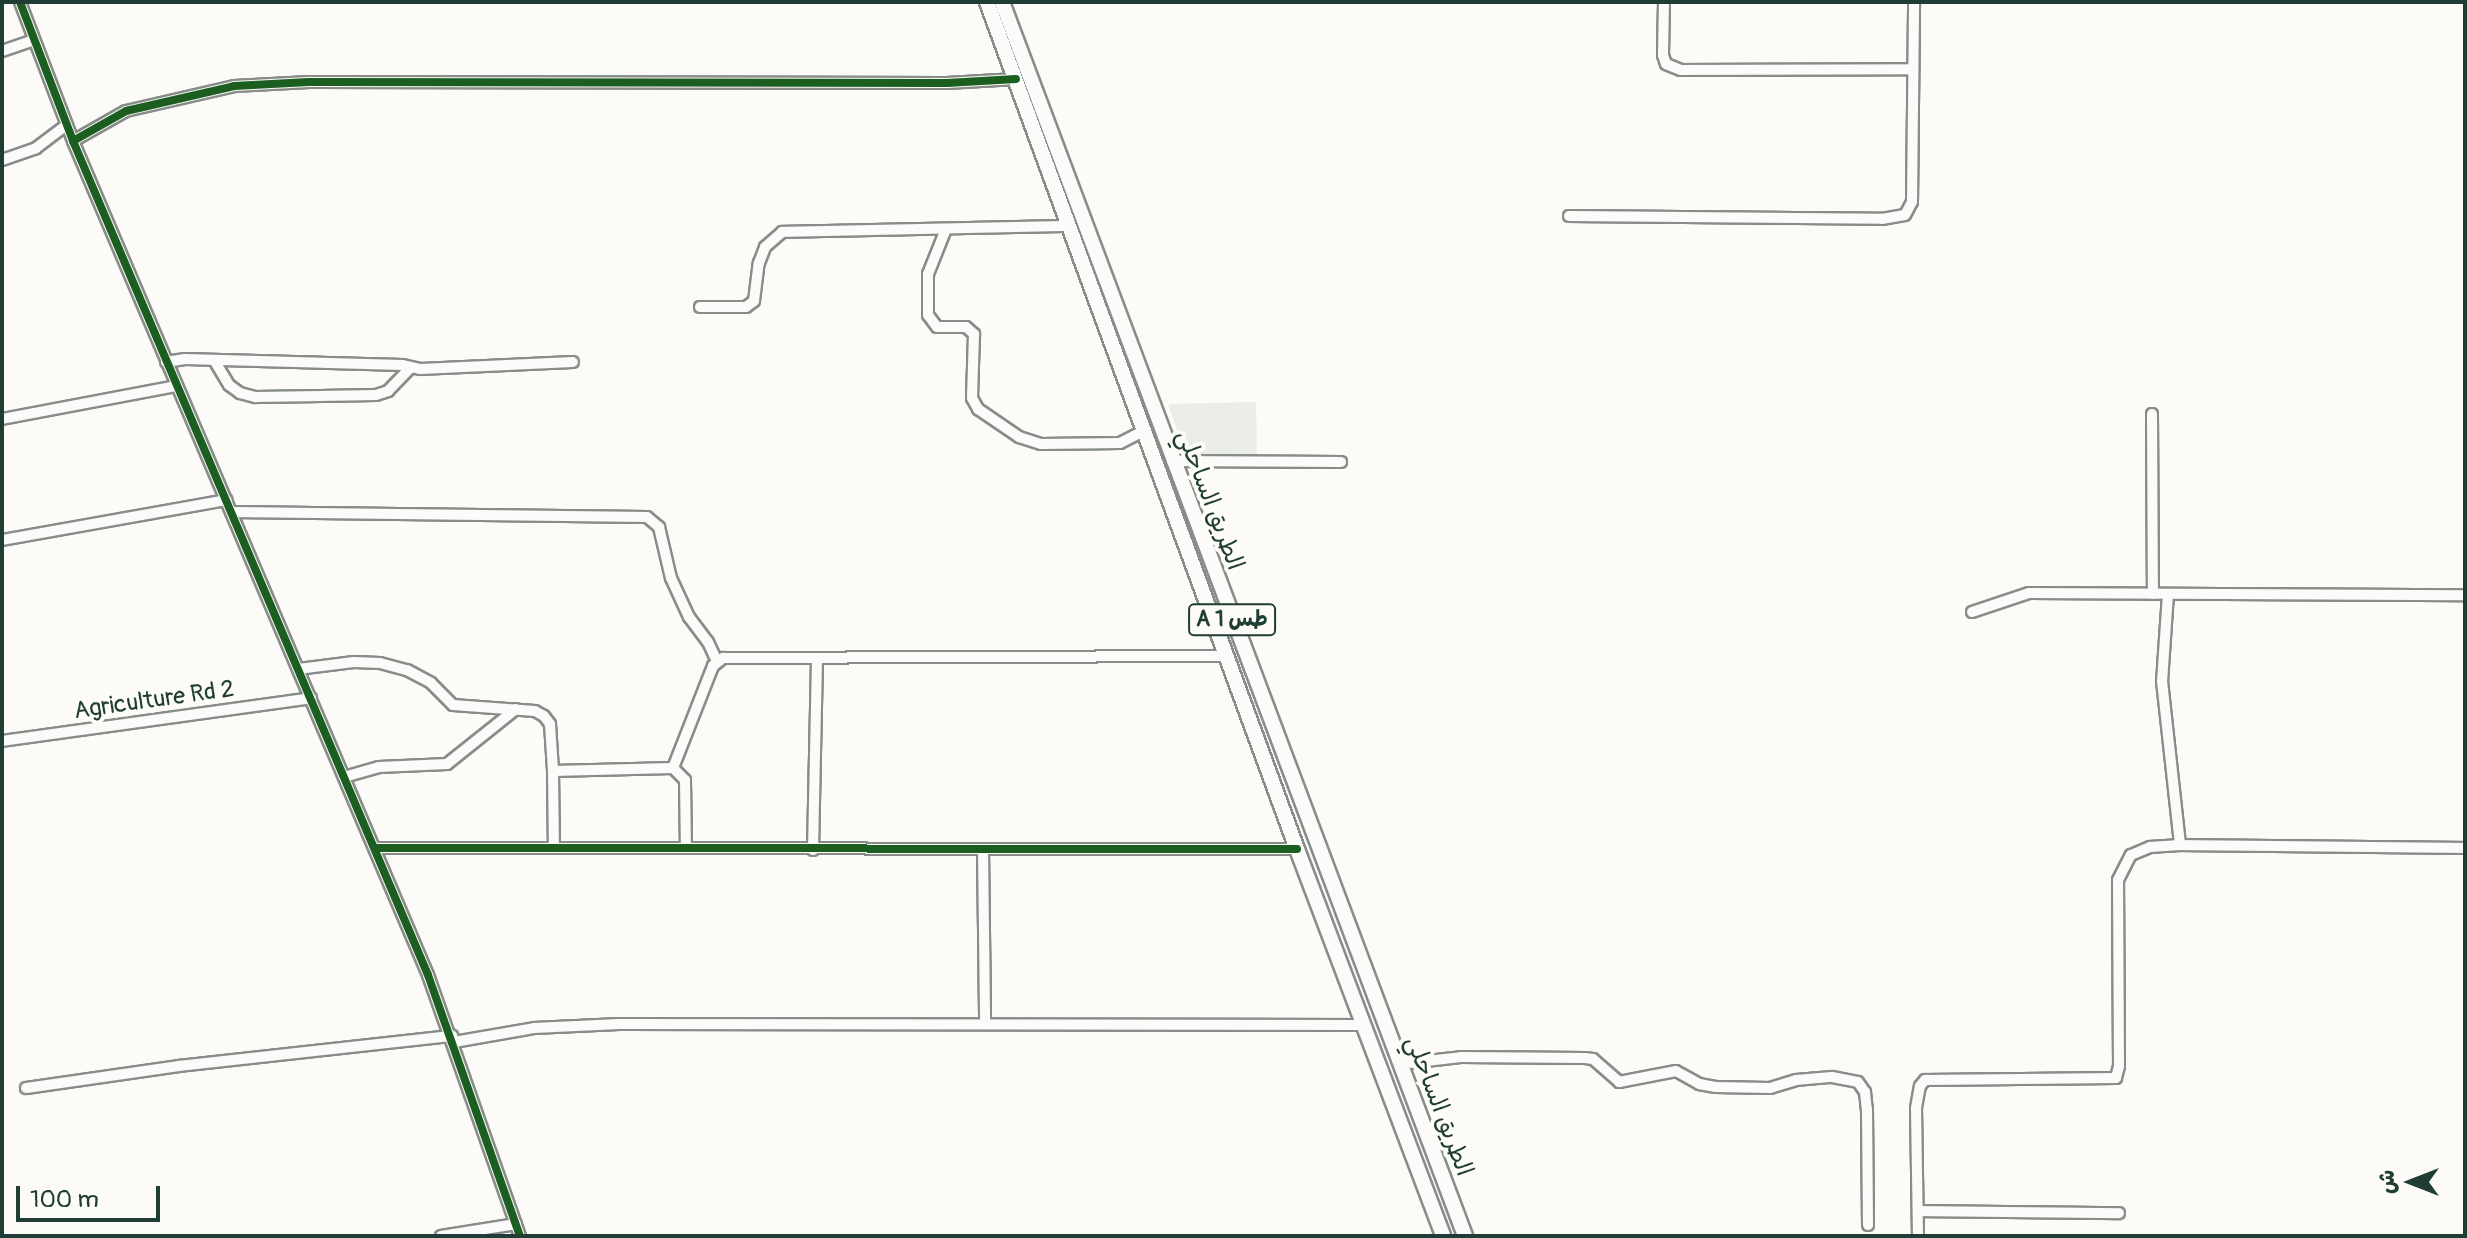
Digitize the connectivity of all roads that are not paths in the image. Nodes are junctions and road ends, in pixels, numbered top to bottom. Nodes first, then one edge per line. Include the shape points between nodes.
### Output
1 (20, 2) edge
2 (987, 2) edge
3 (1002, 2) edge
4 (1664, 2) edge
5 (1914, 2) edge
6 (34, 40) junction
7 (2, 51) edge
8 (1913, 69) junction
9 (1016, 79) junction
10 (66, 125) junction
11 (73, 141) junction
12 (2, 160) edge
13 (1569, 216) dead end
14 (1070, 226) junction
15 (946, 229) junction
16 (700, 307) dead end
17 (214, 360) junction
18 (166, 362) junction
19 (573, 362) dead end
20 (411, 367) junction
21 (176, 386) junction
22 (2152, 414) dead end
23 (2, 419) edge
24 (1145, 430) junction
25 (1172, 461) junction
26 (1341, 462) dead end
27 (226, 500) junction
28 (232, 512) junction
29 (2, 540) edge
30 (2153, 594) junction
31 (2168, 594) junction
32 (2465, 595) edge
33 (1972, 612) dead end
34 (1228, 656) junction
35 (817, 658) junction
36 (717, 661) junction
37 (298, 669) junction
38 (311, 698) junction
39 (516, 709) junction
40 (2, 741) edge
41 (673, 768) junction
42 (553, 771) junction
43 (344, 777) junction
44 (2180, 845) junction
45 (375, 848) junction
46 (554, 848) junction
47 (686, 848) junction
48 (2465, 848) edge
49 (983, 849) junction
50 (1297, 849) junction
51 (813, 850) junction
52 (985, 1024) junction
53 (1365, 1025) junction
54 (453, 1039) junction
55 (1400, 1064) junction
56 (26, 1088) dead end
57 (1918, 1211) junction
58 (2119, 1213) dead end
59 (516, 1224) junction
60 (1868, 1225) dead end
61 (441, 1236) edge
62 (520, 1236) edge
63 (1443, 1236) edge
64 (1465, 1236) edge
65 (1918, 1236) edge

1 - 6 street
2 - 9 highway, الطريق الساحلي / A 1 طس
3 - 25 highway, الطريق الساحلي / A 1 طس
4 - 8 street via 1663,55 1666,64 1681,70
5 - 8 street
6 - 7 street
6 - 10 street
8 - 13 street via 1912,202 1905,215
9 - 11 street via 234,86 126,111
9 - 14 highway, الطريق الساحلي / A 1 طس
10 - 11 street
10 - 12 street via 36,148
11 - 18 street
14 - 15 street
14 - 24 highway, الطريق الساحلي / A 1 طس
15 - 16 street via 782,232 762,255 754,301 746,307
15 - 24 street via 928,274 928,315 937,327 966,327 974,334 972,398 978,409 1019,437 1041,444 1120,443
17 - 18 street
17 - 20 street
17 - 20 street via 229,385 255,397 376,395 388,391
18 - 21 street
19 - 20 street
21 - 23 street
21 - 27 street
22 - 30 street
24 - 34 highway, الطريق الساحلي / A 1 طس
25 - 26 street
25 - 55 highway, الطريق الساحلي / A 1 طس
27 - 28 street
27 - 29 street
28 - 36 street via 647,517 659,527 671,578
28 - 37 street
30 - 31 street
30 - 33 street via 2029,593
31 - 32 street
31 - 44 street via 2162,681
34 - 35 street
34 - 50 highway, الطريق الساحلي / A 1 طس
35 - 36 street
35 - 51 street
36 - 41 street
37 - 38 street
37 - 39 street via 380,663 431,683 453,705
38 - 40 street, Agriculture Rd 2
38 - 43 street
39 - 42 street via 544,716 550,724
39 - 43 street via 447,764 379,767
41 - 42 street
41 - 47 street via 685,780
42 - 46 street
43 - 45 street
44 - 48 street
44 - 57 street via 2139,850 2120,871 2116,1078 1925,1080 1916,1108
45 - 46 street
45 - 54 street
46 - 47 street
47 - 51 street
49 - 50 street
49 - 51 street
49 - 52 street
50 - 53 highway, الطريق الساحلي / A 1 طس
52 - 53 street
52 - 54 street via 605,1025
53 - 63 highway, الطريق الساحلي / A 1 طس
54 - 56 street
54 - 59 street
55 - 60 street via 1461,1057 1585,1058 1619,1082 1676,1071 1716,1087 1770,1088 1832,1077 1858,1082 1867,1110
55 - 64 highway, الطريق الساحلي / A 1 طس
57 - 58 street
57 - 65 street
59 - 61 street
59 - 62 street

